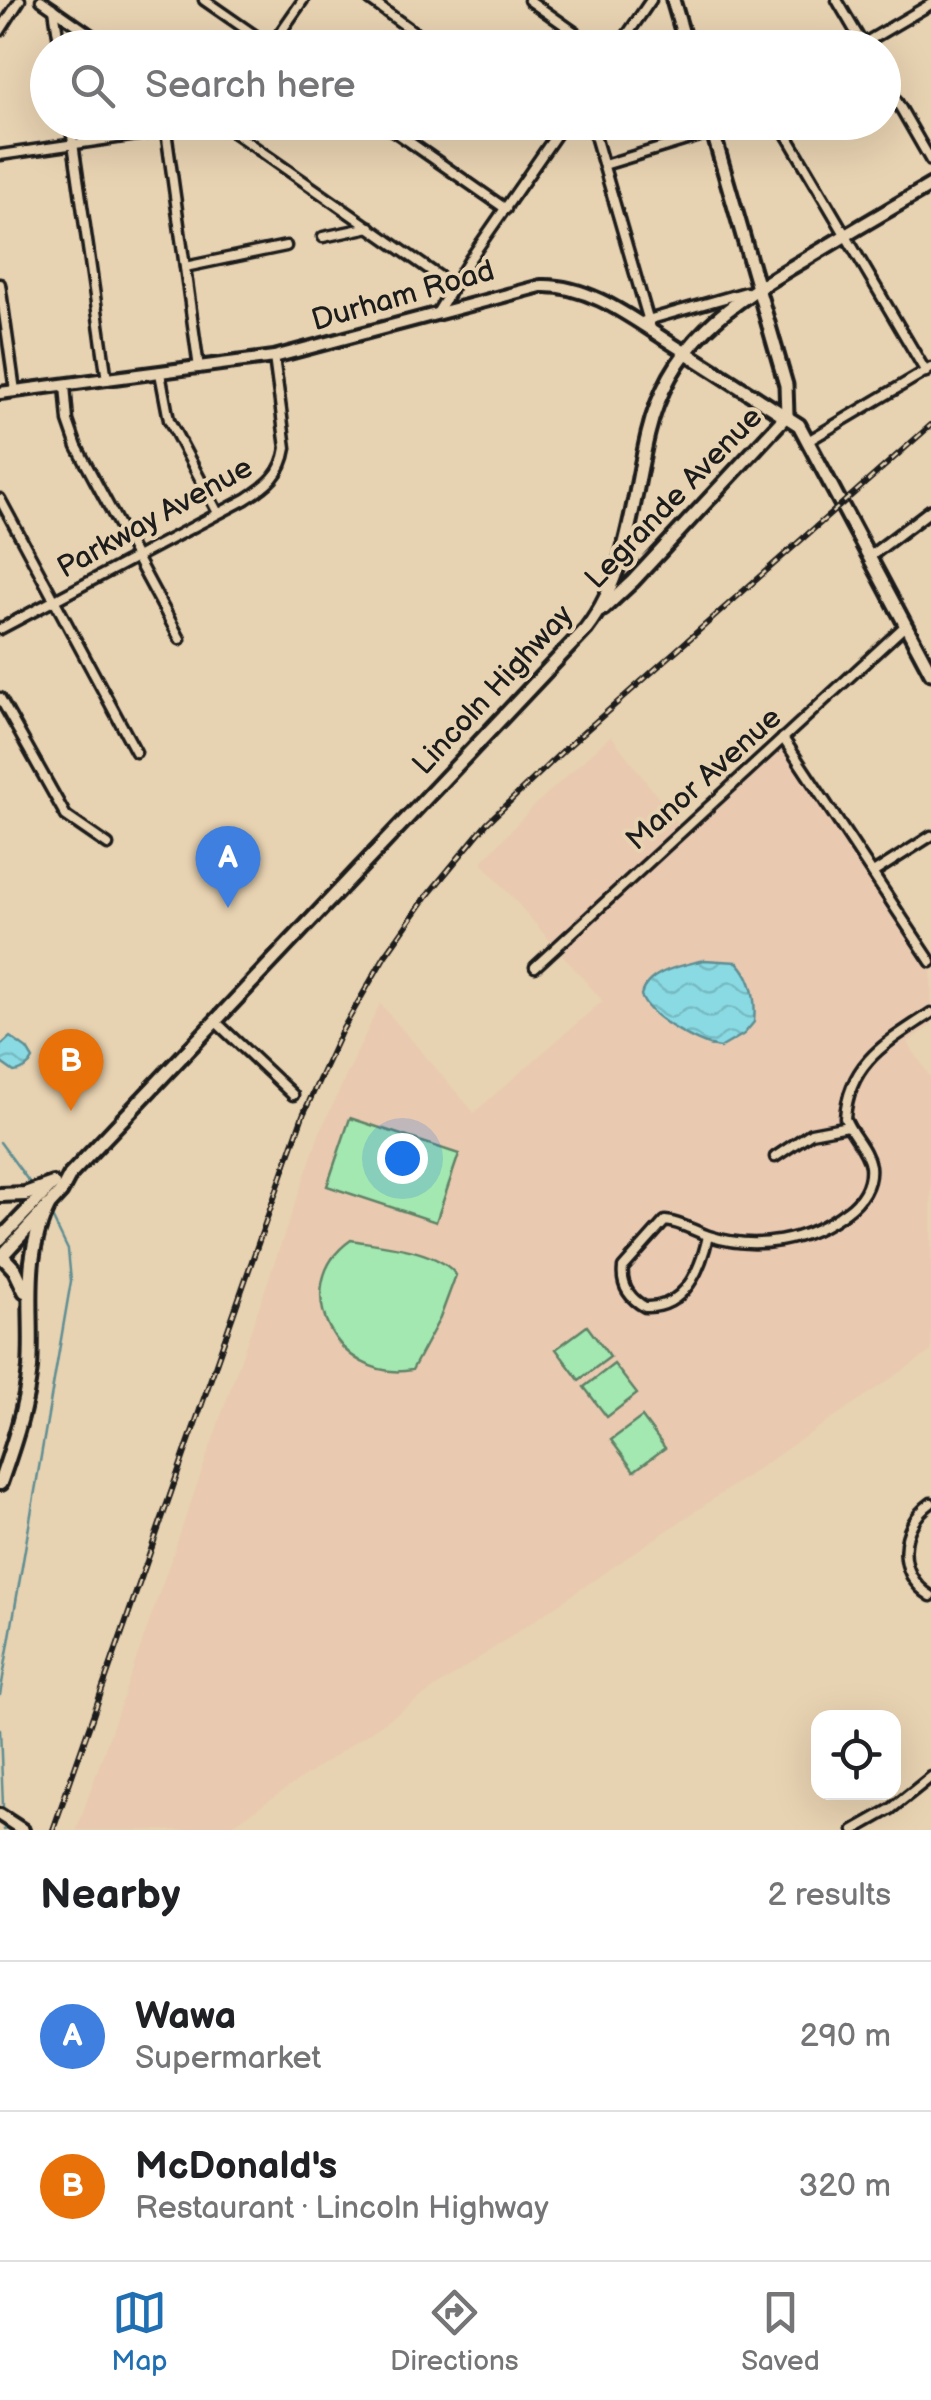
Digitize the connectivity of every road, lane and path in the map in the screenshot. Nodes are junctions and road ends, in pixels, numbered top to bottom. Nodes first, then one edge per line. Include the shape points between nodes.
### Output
1 (20, 0) edge
2 (41, 0) edge
3 (204, 0) edge
4 (304, 0) edge
5 (370, 0) edge
6 (529, 0) edge
7 (651, 0) edge
8 (672, 0) edge
9 (837, 0) edge
10 (931, 4) edge
11 (54, 9) junction
12 (57, 30) edge
13 (84, 30) edge
14 (247, 30) edge
15 (284, 30) edge
16 (411, 30) edge
17 (572, 30) edge
18 (630, 30) edge
19 (681, 30) edge
20 (853, 30) edge
21 (888, 30) edge
22 (0, 31) edge
23 (901, 109) edge
24 (73, 140) edge
25 (102, 140) edge
26 (167, 140) edge
27 (244, 140) edge
28 (407, 140) edge
29 (553, 140) edge
30 (596, 140) edge
31 (676, 140) edge
32 (714, 140) edge
33 (789, 140) edge
34 (74, 144) junction
35 (0, 156) edge
36 (931, 161) edge
37 (604, 165) junction
38 (931, 185) edge
39 (506, 208) junction
40 (370, 227) junction
41 (845, 236) junction
42 (323, 237) dead end
43 (286, 246) dead end
44 (185, 266) junction
45 (0, 284) edge
46 (453, 286) junction
47 (754, 289) junction
48 (437, 313) junction
49 (643, 321) junction
50 (684, 352) junction
51 (274, 356) junction
52 (199, 368) junction
53 (928, 370) edge
54 (160, 374) junction
55 (107, 380) junction
56 (65, 385) junction
57 (15, 391) junction
58 (0, 393) edge
59 (788, 415) junction
60 (808, 441) junction
61 (0, 499) edge
62 (931, 510) edge
63 (218, 513) junction
64 (135, 557) junction
65 (870, 557) junction
66 (53, 600) junction
67 (596, 616) junction
68 (906, 625) junction
69 (0, 629) edge
70 (180, 639) dead end
71 (930, 668) edge
72 (0, 698) edge
73 (783, 738) junction
74 (136, 752) dead end
75 (931, 836) edge
76 (108, 845) dead end
77 (873, 872) junction
78 (931, 962) edge
79 (535, 966) dead end
80 (931, 1013) edge
81 (215, 1021) junction
82 (293, 1096) dead end
83 (848, 1126) junction
84 (775, 1158) dead end
85 (70, 1175) junction
86 (53, 1184) junction
87 (0, 1195) edge
88 (48, 1206) junction
89 (708, 1236) junction
90 (0, 1239) edge
91 (1, 1256) edge
92 (29, 1303) junction
93 (0, 1483) edge
94 (931, 1503) edge
95 (931, 1596) edge
96 (931, 1777) edge
97 (0, 1815) edge
98 (23, 1830) edge
99 (854, 1830) edge

1 - 22 street
2 - 11 street
3 - 14 street
4 - 15 street
5 - 16 street
6 - 17 street
7 - 18 street
8 - 19 main road
9 - 20 street
10 - 21 street
11 - 12 street
11 - 13 street
23 - 36 street
24 - 34 street
25 - 34 street
26 - 44 street
27 - 40 street
28 - 39 street
29 - 39 street
30 - 37 street
31 - 37 street
32 - 47 main road
33 - 41 street
34 - 35 street
34 - 55 street
37 - 49 street
38 - 41 main road, Lincoln Highway
39 - 46 street
40 - 42 street
40 - 46 street
41 - 47 main road, Lincoln Highway
41 - 53 street
43 - 44 street
44 - 52 street
45 - 57 street
46 - 48 street
47 - 49 street
47 - 50 main road, Lincoln Highway
47 - 59 main road via 786,385
48 - 49 main road, Durham Road via 552,286 586,293
48 - 51 main road, Durham Road
49 - 50 main road, Durham Road
50 - 59 main road, Durham Road
50 - 67 main road, Lincoln Highway via 656,406 622,557
51 - 52 main road, Durham Road
51 - 63 street, Parkway Avenue via 284,463 261,490
52 - 54 main road, Durham Road
53 - 60 street
54 - 55 main road, Durham Road
54 - 63 street via 169,420
55 - 56 main road, Durham Road
56 - 57 main road, Durham Road
56 - 64 street via 77,447
57 - 58 main road, Durham Road
59 - 60 main road
59 - 67 main road, Legrande Avenue
60 - 65 main road
61 - 66 street
62 - 65 street
63 - 64 street, Parkway Avenue
64 - 66 street, Parkway Avenue
64 - 70 street
65 - 68 main road
66 - 69 street, Parkway Avenue
66 - 74 street
67 - 81 main road, Lincoln Highway
68 - 71 main road
68 - 73 street, Manor Avenue
72 - 76 street via 66,816
73 - 77 street
73 - 79 street, Manor Avenue
75 - 77 street
77 - 78 street
80 - 83 street via 863,1064 846,1107
81 - 82 street
81 - 85 main road, Lincoln Highway
83 - 84 street via 811,1133
83 - 89 street via 870,1167 868,1186 849,1210 788,1240 750,1244
85 - 86 main road
85 - 88 main road
86 - 87 highway
86 - 90 main road
88 - 91 main road
88 - 92 highway via 34,1241
89 - 89 street via 688,1286 660,1306 645,1307 632,1298 623,1268 668,1220
91 - 92 highway via 20,1278
92 - 93 highway via 28,1379
94 - 95 street via 910,1526 905,1546 911,1576
96 - 99 street
97 - 98 main road

